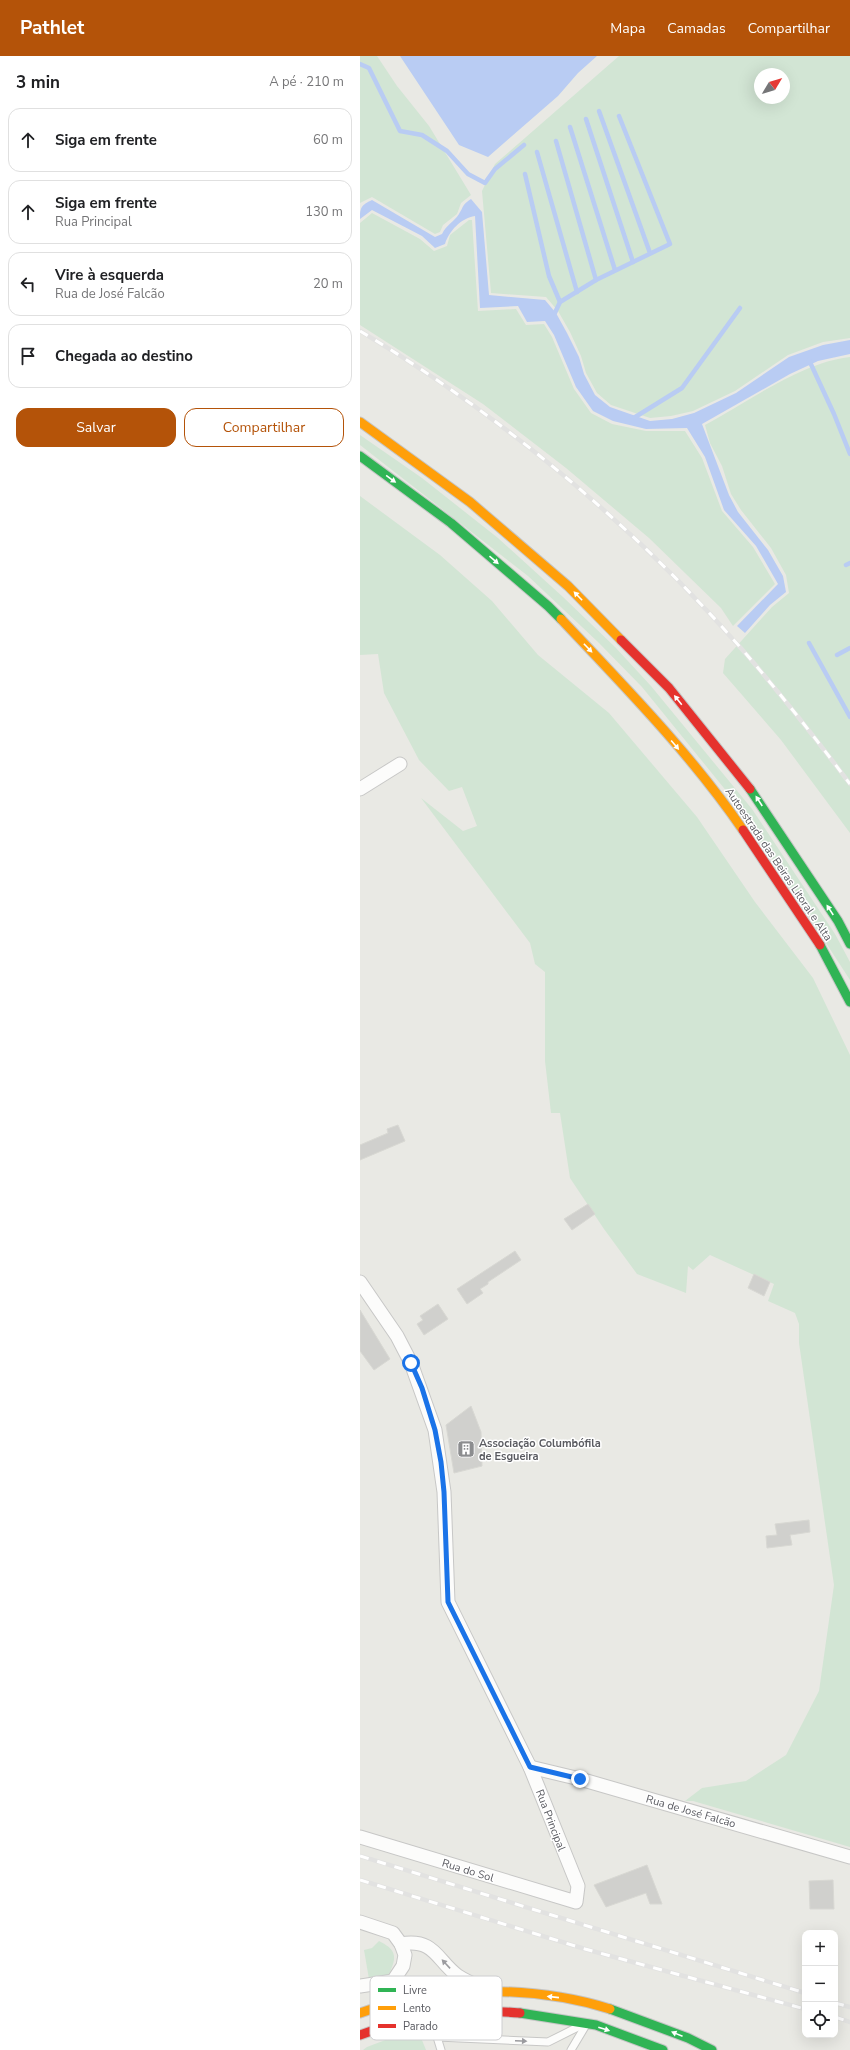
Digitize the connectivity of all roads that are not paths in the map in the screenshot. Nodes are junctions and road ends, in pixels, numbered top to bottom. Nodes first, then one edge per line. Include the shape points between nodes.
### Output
1 (360, 422) edge
2 (360, 456) edge
3 (400, 764) dead end
4 (360, 789) edge
5 (850, 944) edge
6 (850, 1002) edge
7 (360, 1282) edge
8 (530, 1767) junction
9 (360, 1837) edge
10 (850, 1858) edge
11 (576, 1902) joint
12 (360, 1922) edge
13 (402, 1944) junction
14 (396, 1976) edge
15 (458, 1976) edge
16 (370, 1984) edge
17 (360, 1986) edge
18 (502, 1993) edge
19 (370, 2009) edge
20 (502, 2011) edge
21 (360, 2013) edge
22 (587, 2023) junction
23 (370, 2031) edge
24 (360, 2035) edge
25 (438, 2040) edge
26 (502, 2040) edge
27 (636, 2044) edge
28 (441, 2050) edge
29 (571, 2050) edge
30 (663, 2050) edge
31 (712, 2050) edge

5 -> 1 main road, Autoestrada das Beiras Litoral e Alta via 838,921 754,793 669,688 568,586 470,502
2 -> 6 main road, Autoestrada das Beiras Litoral e Alta via 451,523 548,606 644,707 730,811 815,935
3 - 4 street
7 - 8 street, Rua Principal via 397,1336 422,1388 435,1430 444,1492 448,1602
8 - 10 street, Rua de José Falcão via 580,1779
8 - 11 street, Rua Principal via 578,1886
9 - 11 street, Rua do Sol
12 - 13 street via 393,1933
13 - 14 street via 405,1955 403,1966
15 -> 13 street via 430,1947 413,1942
16 - 17 street
31 -> 18 main road via 656,2026 569,1999
19 - 21 main road
20 - 22 main road
26 -> 22 lane via 548,2042
22 -> 27 main road
22 - 29 lane
23 - 24 main road
25 - 28 lane
27 - 30 main road

